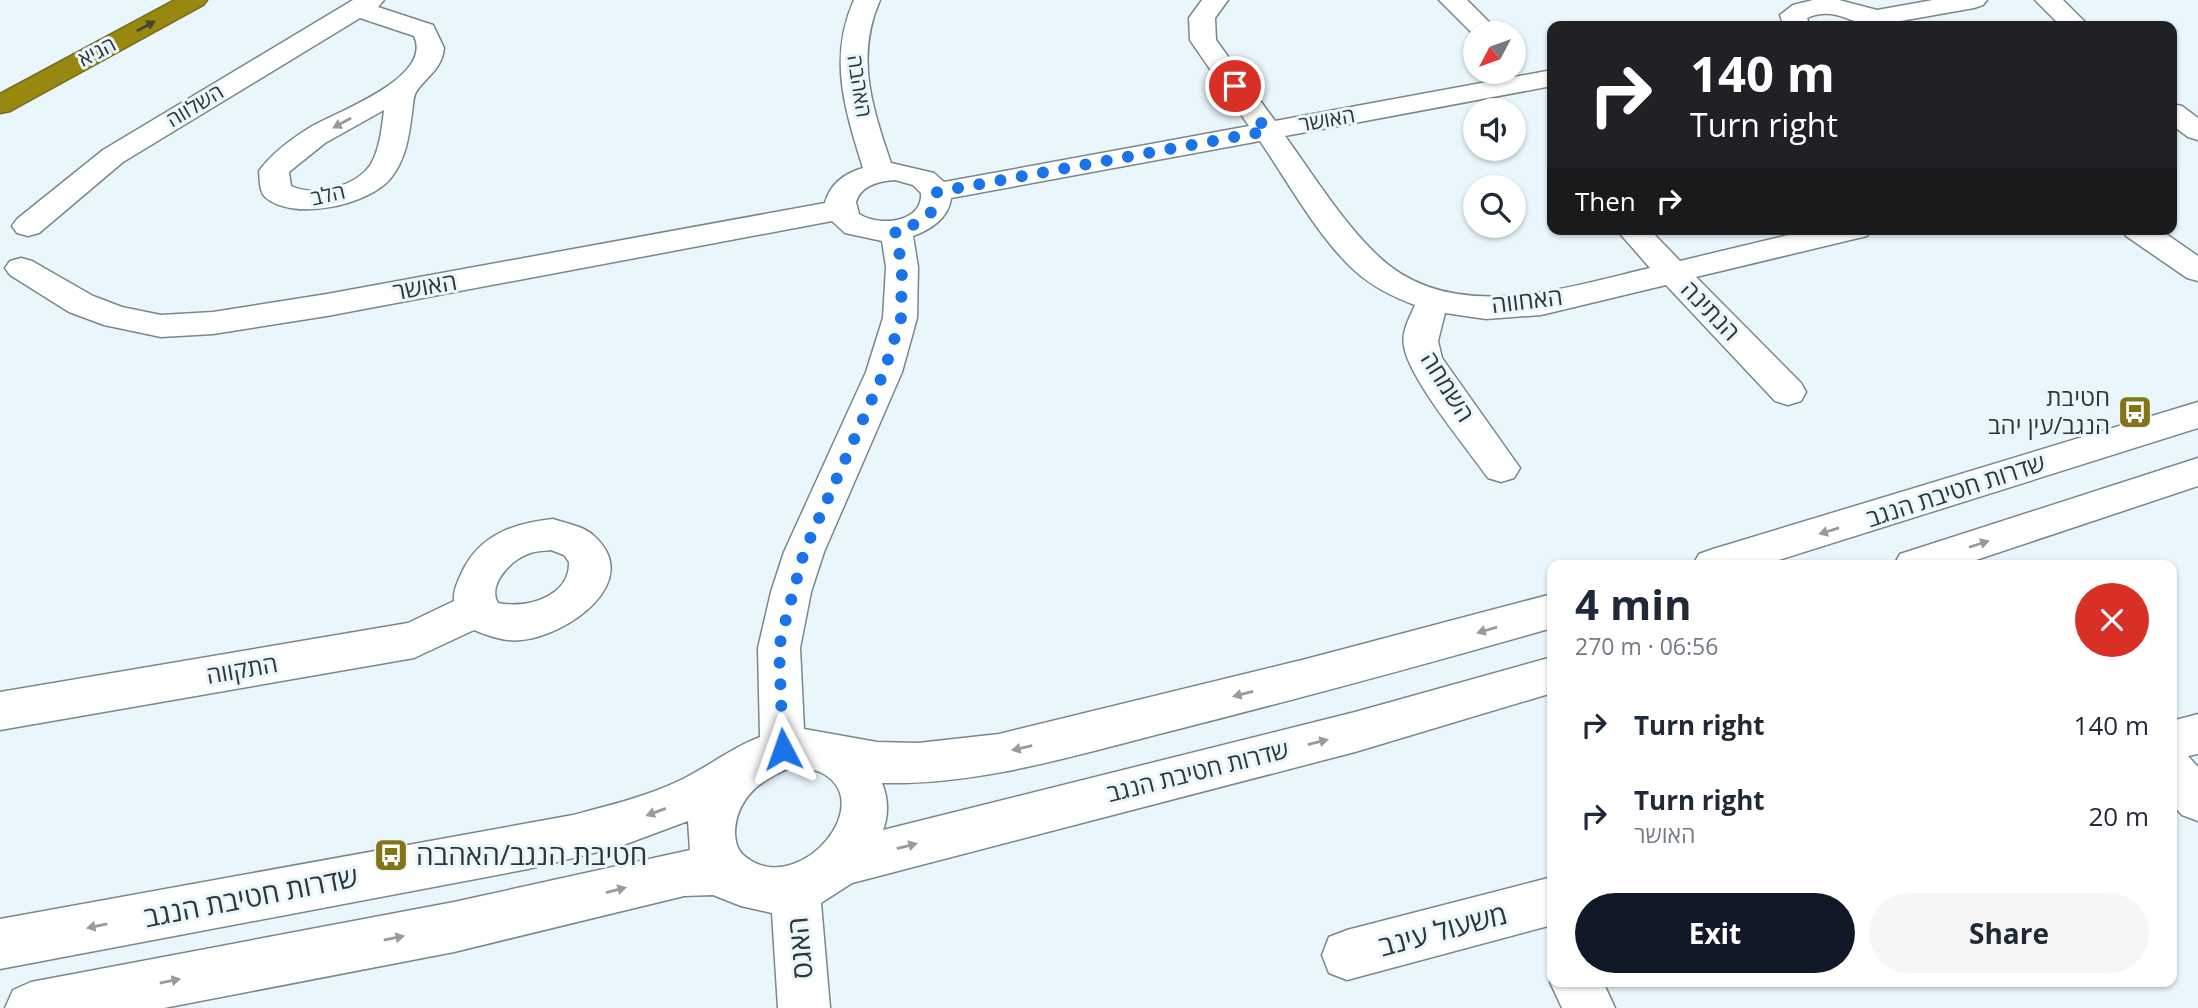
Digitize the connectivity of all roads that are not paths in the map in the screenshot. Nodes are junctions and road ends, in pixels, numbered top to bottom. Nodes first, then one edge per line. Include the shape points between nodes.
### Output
1 (150, 0) edge
2 (194, 0) edge
3 (867, 0) edge
4 (1215, 0) edge
5 (1451, 0) edge
6 (1975, 0) edge
7 (2048, 0) edge
8 (1811, 2) edge
9 (364, 4) edge
10 (1475, 21) edge
11 (1795, 21) edge
12 (1878, 21) edge
13 (1884, 21) edge
14 (2071, 21) edge
15 (1526, 67) edge
16 (0, 79) edge
17 (1544, 80) edge
18 (402, 90) junction
19 (0, 105) edge
20 (2177, 116) edge
21 (1267, 131) junction
22 (2198, 131) edge
23 (880, 173) junction
24 (937, 192) junction
25 (839, 210) junction
26 (14, 227) edge
27 (895, 230) junction
28 (1637, 235) edge
29 (1830, 235) edge
30 (2146, 235) edge
31 (2198, 271) edge
32 (11, 272) edge
33 (1673, 272) junction
34 (1434, 300) junction
35 (1788, 392) dead end
36 (2198, 415) edge
37 (1501, 468) dead end
38 (2198, 472) edge
39 (1729, 560) edge
40 (1929, 560) edge
41 (478, 609) dead end
42 (1547, 612) edge
43 (1547, 676) edge
44 (0, 711) edge
45 (2198, 734) edge
46 (2177, 740) edge
47 (783, 749) junction
48 (837, 756) junction
49 (738, 771) junction
50 (2177, 777) edge
51 (2198, 800) edge
52 (841, 863) junction
53 (737, 880) junction
54 (795, 888) junction
55 (1547, 913) edge
56 (0, 944) edge
57 (1347, 955) dead end
58 (1578, 987) edge
59 (31, 1008) edge
60 (804, 1008) edge
61 (1589, 1008) edge

1 - 16 highway, הגיא
19 -> 2 highway, הגיא
3 - 23 street, האהבה via 858,15 852,49 863,117
4 - 21 street, האחווה via 1202,18 1203,40
5 - 10 street
6 - 13 street
7 - 14 street
8 - 11 street via 1798,8
8 - 12 street via 1843,5
9 - 18 street, הלב via 424,31 431,39 430,60
9 - 26 street, השלווה via 113,156
15 - 17 street
17 - 21 street, האושר
18 -> 18 street, הלב via 282,161 274,171 276,191 294,199 316,200 348,192 379,173 390,152
20 - 22 street
21 - 24 street, האושר
21 - 34 street, האחווה via 1366,263 1400,287
23 - 24 street via 914,174
23 - 25 street via 846,188
24 - 27 street via 931,214
25 - 27 street via 846,221 861,229
25 - 32 street, האושר via 213,323 161,326 116,317
26 - 32 street via 39,228 47,244 39,255
27 - 47 street via 902,267 901,318 884,372 804,552 791,592 779,648
28 - 33 street, הנתינה
29 - 33 street, האחווה
30 - 31 street
33 - 34 street, האחווה via 1541,303 1486,308
33 - 35 street, הנתינה
34 - 37 street, השמחה via 1421,347 1431,369
36 -> 39 street, שדרות חטיבת הנגב
40 -> 38 street
41 - 44 street, התקווה via 414,640
42 -> 48 street via 1332,673 1016,749 920,764 873,763
52 -> 43 street, שדרות חטיבת הנגב via 1356,732
45 - 46 street
47 - 48 street via 806,747
47 - 49 street
48 - 52 street via 859,779 866,810 862,832
49 - 53 street via 717,800 710,833 715,854
49 -> 56 street, שדרות חטיבת הנגב via 692,797 592,831
50 - 51 street
52 - 54 street via 820,879
53 - 54 street via 770,890
59 -> 53 street via 454,927 684,873 713,872
54 - 60 street, האגס
55 - 57 street, משעול עינב
58 - 61 street

